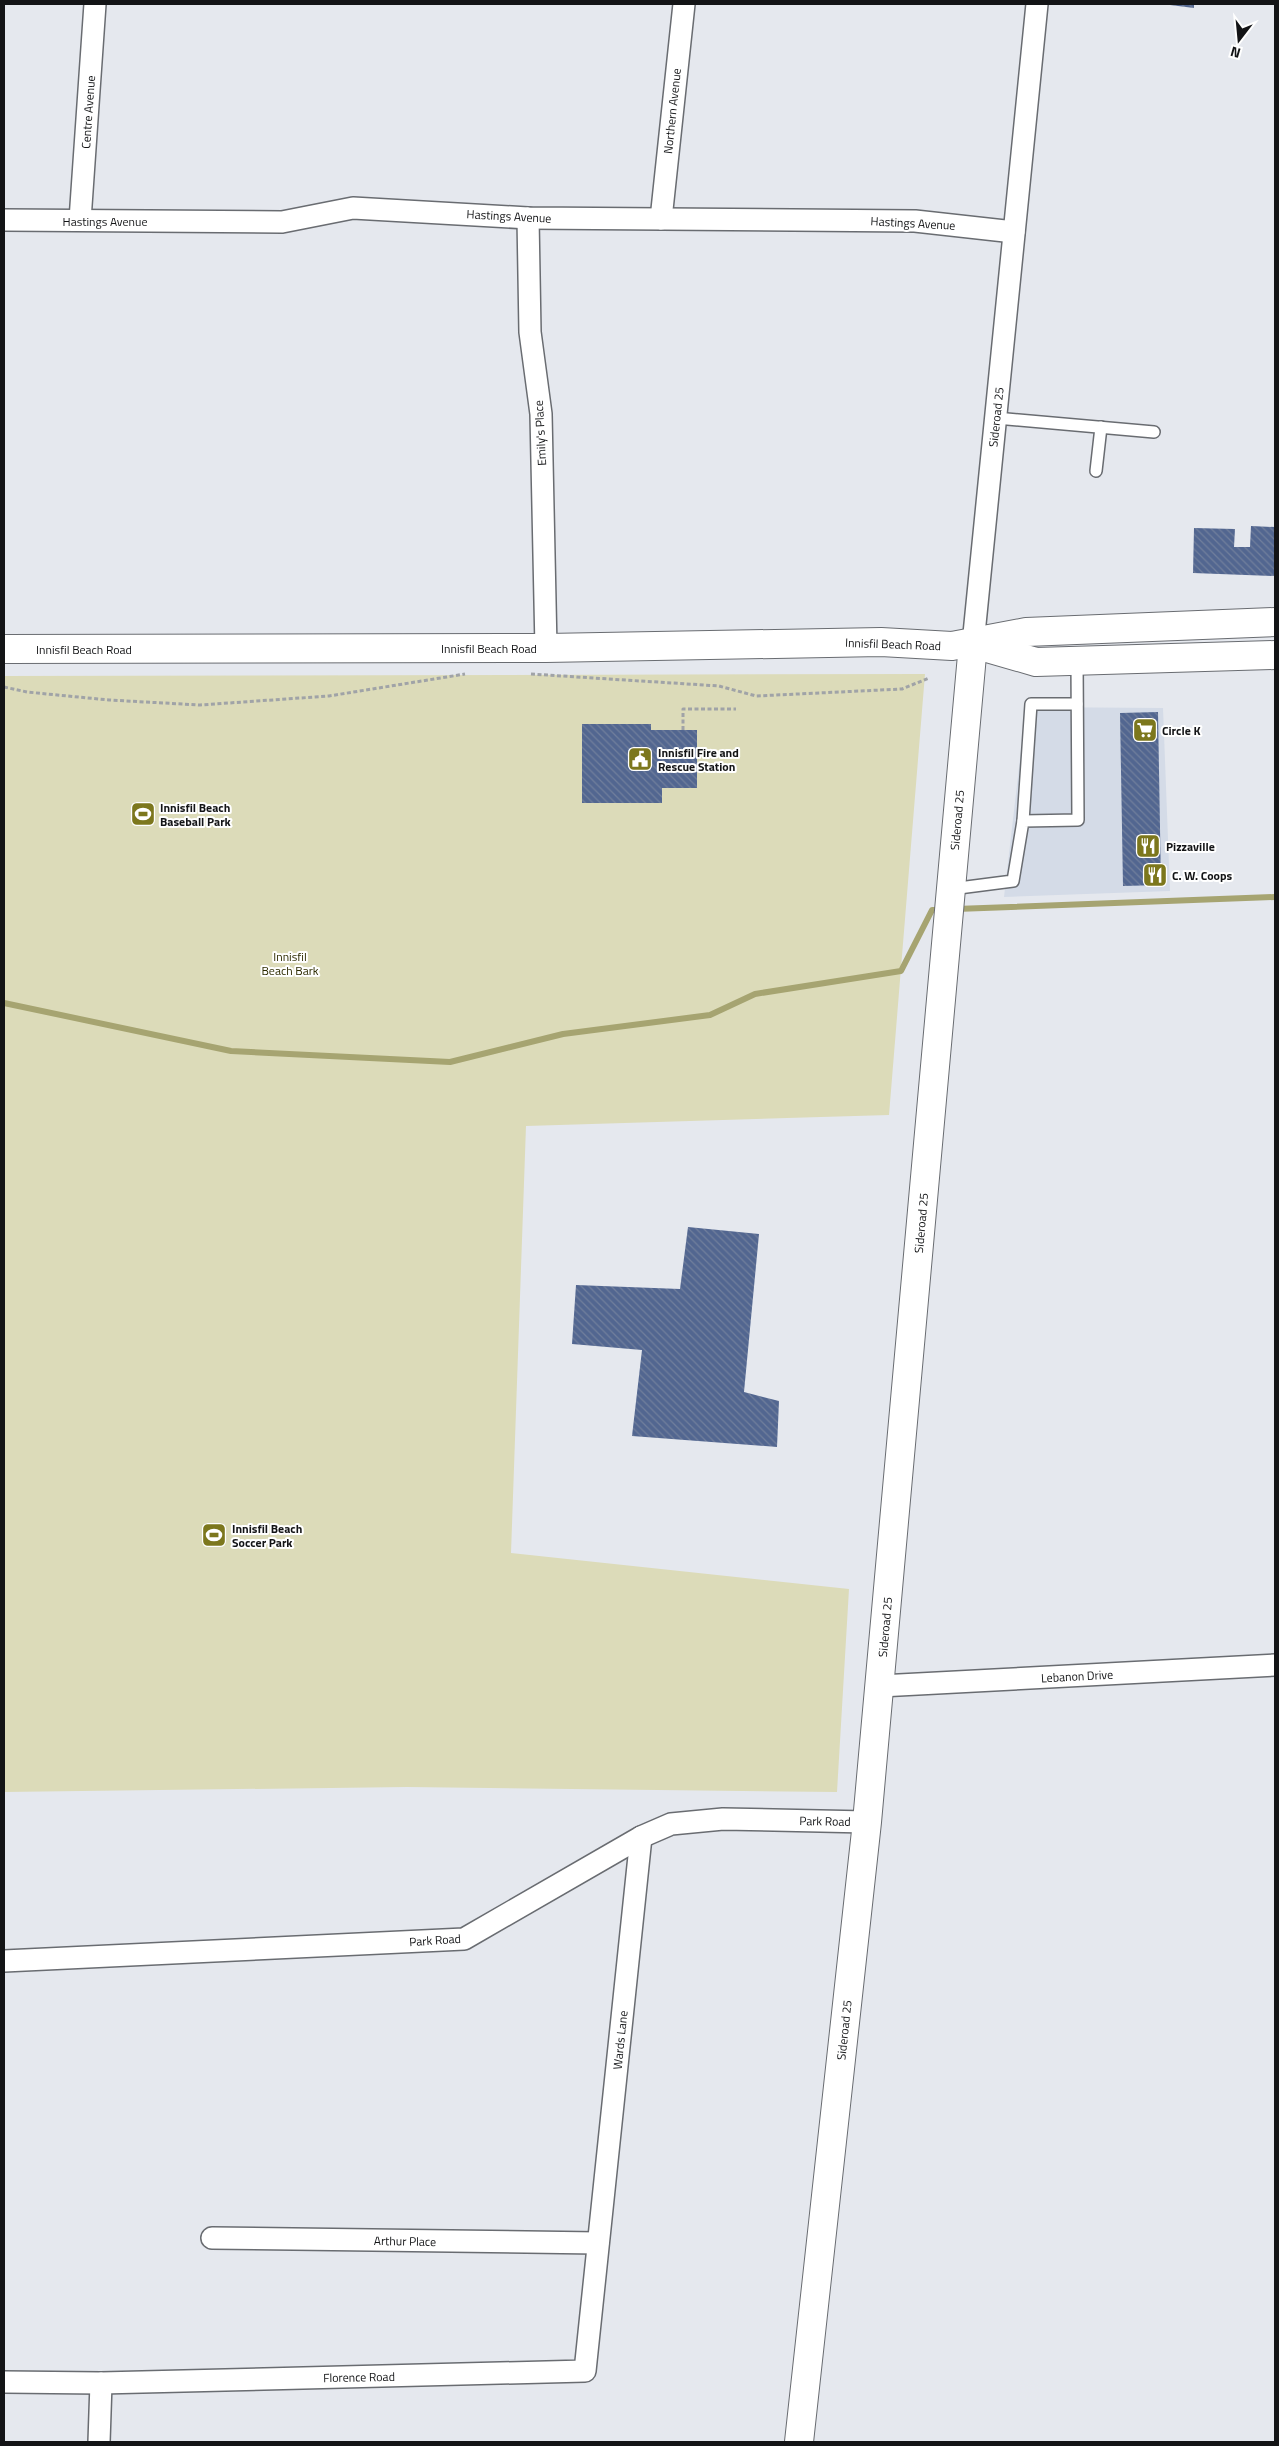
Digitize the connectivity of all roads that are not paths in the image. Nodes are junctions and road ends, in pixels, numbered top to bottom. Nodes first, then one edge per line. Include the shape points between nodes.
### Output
1 (95, 4) edge
2 (684, 4) edge
3 (1037, 4) edge
4 (528, 218) junction
5 (660, 219) junction
6 (4, 220) edge
7 (80, 220) junction
8 (1014, 232) junction
9 (996, 418) junction
10 (1101, 427) junction
11 (1154, 432) dead end
12 (1096, 471) dead end
13 (1275, 622) edge
14 (973, 644) junction
15 (546, 648) junction
16 (4, 649) edge
17 (1275, 654) edge
18 (1077, 661) junction
19 (1077, 704) junction
20 (1023, 821) junction
21 (951, 890) junction
22 (1275, 1665) edge
23 (880, 1686) junction
24 (866, 1822) junction
25 (641, 1837) junction
26 (4, 1961) edge
27 (212, 2238) dead end
28 (598, 2243) junction
29 (4, 2382) edge
30 (101, 2384) junction
31 (99, 2442) edge
32 (799, 2442) edge

1 - 7 street, Centre Avenue
2 - 5 street, Northern Avenue
3 - 8 street, Sideroad 25
4 - 5 street, Hastings Avenue
4 - 7 street, Hastings Avenue via 353,208 282,222
4 - 15 street, Emily's Place via 530,332 541,414
5 - 8 street, Hastings Avenue via 915,221
6 - 7 street, Hastings Avenue
8 - 9 street, Sideroad 25
9 - 10 lane
9 - 14 street, Sideroad 25
10 - 11 lane
10 - 12 lane
13 - 14 main road, Innisfil Beach Road via 1026,632
14 - 15 main road, Innisfil Beach Road via 881,642
14 - 18 main road, Innisfil Beach Road via 1036,662
14 - 21 main road, Sideroad 25
15 - 16 main road, Innisfil Beach Road
17 - 18 main road, Innisfil Beach Road
18 - 19 lane
19 - 20 lane via 1031,704
19 - 20 lane via 1078,820
20 - 21 lane via 1013,882
21 - 23 main road, Sideroad 25
22 - 23 street, Lebanon Drive
23 - 24 main road, Sideroad 25
24 - 25 street, Park Road via 723,1819 672,1824
24 - 32 main road, Sideroad 25
25 - 26 street, Park Road via 464,1939
25 - 28 street, Wards Lane
27 - 28 street, Arthur Place
28 - 30 street, Florence Road via 585,2371
29 - 30 street, Florence Road
30 - 31 street

